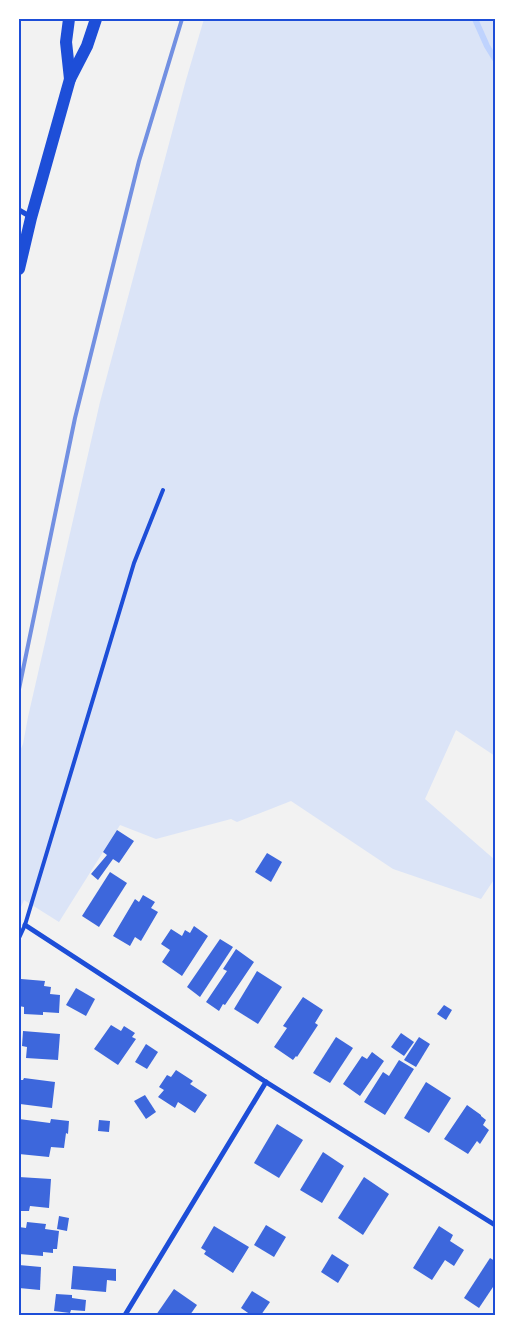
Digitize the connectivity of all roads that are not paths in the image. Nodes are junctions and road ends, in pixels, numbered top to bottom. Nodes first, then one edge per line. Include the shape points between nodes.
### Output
1 (68, 19) edge
2 (96, 19) edge
3 (70, 79) junction
4 (19, 210) edge
5 (31, 218) junction
6 (19, 268) edge
7 (163, 490) dead end
8 (25, 925) junction
9 (19, 938) edge
10 (266, 1082) junction
11 (495, 1225) edge
12 (125, 1315) edge

1 - 3 main road via 66,42
2 - 3 main road
3 - 5 main road
4 - 5 street
5 - 6 main road
7 - 8 lane via 134,563
8 - 9 lane
8 - 10 street
10 - 11 street
10 - 12 street

